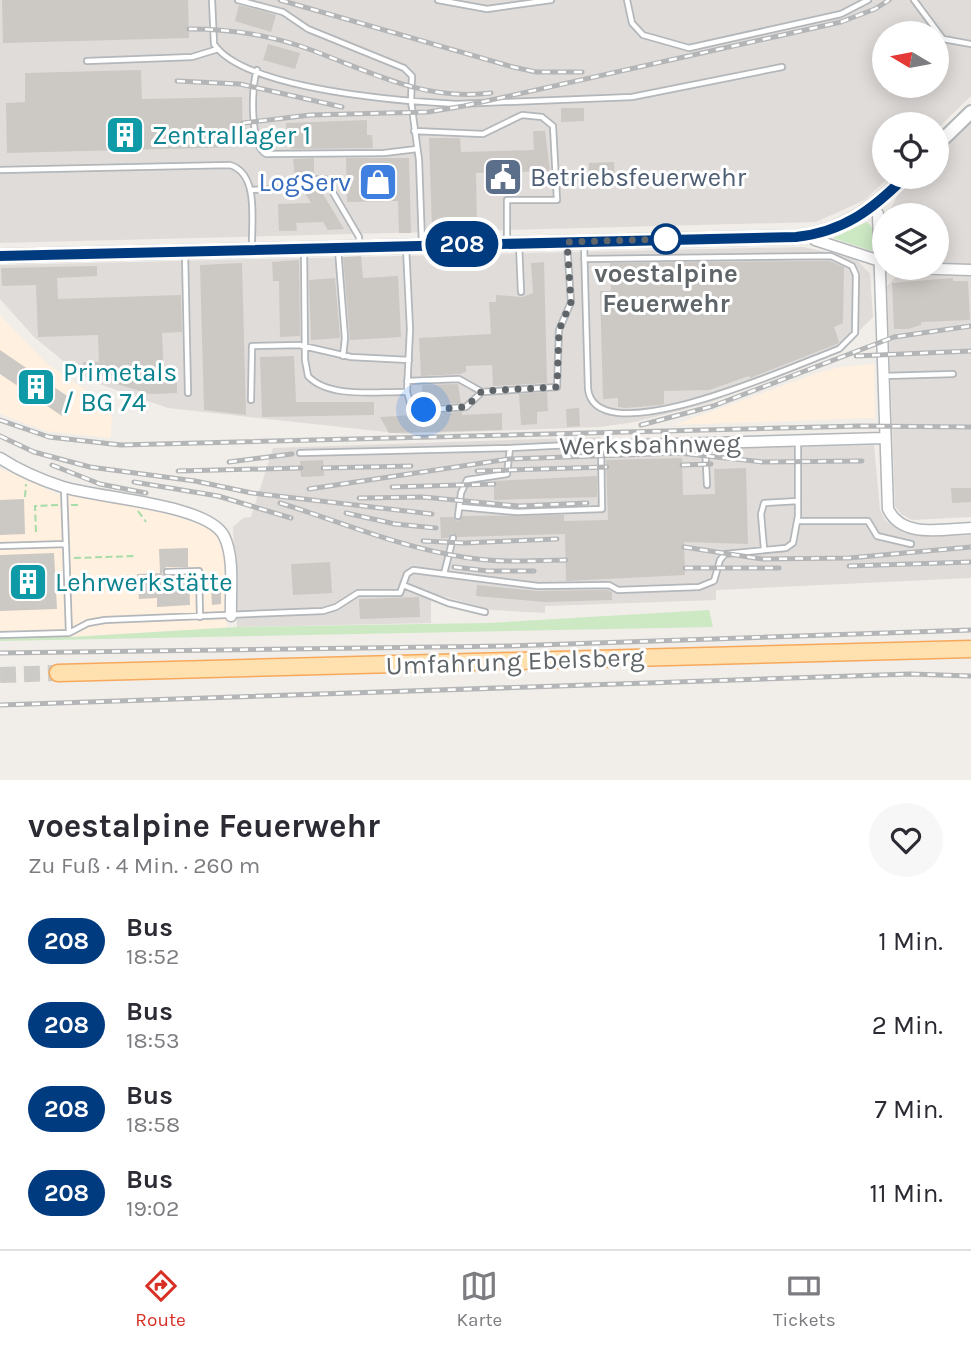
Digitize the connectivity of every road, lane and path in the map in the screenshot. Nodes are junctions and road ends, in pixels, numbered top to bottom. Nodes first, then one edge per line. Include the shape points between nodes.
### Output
1 (212, 0) edge
2 (238, 0) edge
3 (438, 0) edge
4 (551, 0) edge
5 (626, 0) edge
6 (868, 0) edge
7 (914, 0) edge
8 (971, 44) edge
9 (218, 49) junction
10 (87, 61) dead end
11 (782, 67) dead end
12 (257, 70) junction
13 (411, 101) junction
14 (971, 112) edge
15 (414, 131) junction
16 (949, 133) edge
17 (417, 149) junction
18 (0, 170) edge
19 (892, 189) edge
20 (250, 190) junction
21 (877, 203) edge
22 (872, 208) edge
23 (813, 235) junction
24 (584, 241) junction
25 (567, 242) junction
26 (513, 243) junction
27 (422, 245) junction
28 (406, 246) junction
29 (338, 247) junction
30 (359, 247) junction
31 (304, 248) junction
32 (252, 249) junction
33 (184, 251) junction
34 (0, 256) edge
35 (584, 259) junction
36 (872, 259) edge
37 (949, 269) edge
38 (971, 270) edge
39 (882, 280) edge
40 (521, 292) dead end
41 (307, 346) junction
42 (343, 356) junction
43 (409, 360) junction
44 (953, 374) dead end
45 (883, 376) junction
46 (407, 381) junction
47 (482, 391) junction
48 (407, 392) junction
49 (188, 393) dead end
50 (251, 400) dead end
51 (884, 438) junction
52 (798, 440) junction
53 (705, 443) junction
54 (601, 446) junction
55 (510, 448) junction
56 (300, 453) dead end
57 (0, 458) edge
58 (26, 480) dead end
59 (707, 485) dead end
60 (64, 488) junction
61 (26, 497) dead end
62 (799, 501) junction
63 (64, 505) junction
64 (81, 505) dead end
65 (461, 507) junction
66 (458, 516) dead end
67 (798, 522) junction
68 (971, 528) edge
69 (36, 532) dead end
70 (453, 538) dead end
71 (66, 544) junction
72 (911, 544) dead end
73 (0, 546) edge
74 (764, 549) junction
75 (136, 556) dead end
76 (66, 558) junction
77 (167, 572) dead end
78 (444, 574) junction
79 (403, 585) junction
80 (485, 612) dead end
81 (231, 616) junction
82 (200, 617) junction
83 (69, 633) junction
84 (0, 635) edge
85 (971, 649) edge
86 (58, 673) tunnel mouth

1 - 9 lane via 212,37
2 - 13 lane via 283,12 308,29 404,68 412,76
3 - 4 lane via 487,9
5 - 6 lane via 632,23 643,36 689,48 841,14
7 - 8 lane via 943,39
9 - 10 lane via 192,57
9 - 12 lane
11 - 13 lane via 624,98 456,104
12 - 13 lane via 315,89
12 - 17 lane via 253,86 256,141 267,154
13 - 15 lane
14 - 16 street
15 - 17 lane
15 - 26 lane via 483,134 522,115 542,117 553,126 557,200 507,200
17 - 27 lane
18 - 20 lane via 230,164 246,175
19 - 21 street
20 - 30 lane via 325,179 359,237
20 - 32 lane
22 - 23 street via 845,225
23 - 24 street
23 - 36 street via 816,240
24 - 25 street
24 - 35 lane
25 - 26 street
25 - 47 lane via 571,302 559,330 557,387
26 - 27 street
26 - 40 lane
27 - 28 street
28 - 30 street
28 - 43 lane
29 - 30 street
29 - 31 street
29 - 42 lane
31 - 32 street
31 - 41 lane
32 - 33 street
33 - 34 street
33 - 49 lane
35 - 35 lane via 831,256 852,266 856,275 855,333 839,349 680,406 637,415 611,412 589,397
37 - 38 street
39 - 45 street
41 - 42 lane
41 - 48 lane via 308,376 323,387
41 - 50 lane via 252,346
42 - 43 lane
43 - 46 lane
44 - 45 lane
45 - 51 street
46 - 47 lane via 459,379
46 - 48 lane
47 - 48 lane via 466,407 424,410 411,405
51 - 52 street, Werksbahnweg
51 - 68 street via 886,499 896,522 923,530
52 - 53 street, Werksbahnweg
52 - 62 lane
53 - 54 street, Werksbahnweg
53 - 59 lane
54 - 55 lane, Werksbahnweg
54 - 65 lane via 602,509 517,512
55 - 56 lane, Werksbahnweg
55 - 65 lane via 507,474 467,480
57 - 60 street
58 - 61 path
60 - 63 lane
60 - 81 street via 211,522 220,529 228,548
62 - 67 lane
62 - 74 lane via 764,503
63 - 64 path
63 - 69 path via 35,506
63 - 71 lane
65 - 66 lane
67 - 72 lane via 868,522 877,536
67 - 74 lane via 793,543
70 - 78 lane
71 - 73 lane
71 - 76 lane
74 - 78 lane via 725,554 713,581 699,587 618,590 609,585 538,586
75 - 76 path
76 - 83 lane
77 - 82 lane via 199,571
78 - 79 lane via 413,570
79 - 80 lane
79 - 81 lane via 400,593 358,593 323,611
81 - 82 lane
82 - 83 lane via 105,620
83 - 84 lane
85 - 86 main road, Umfahrung Ebelsberg

